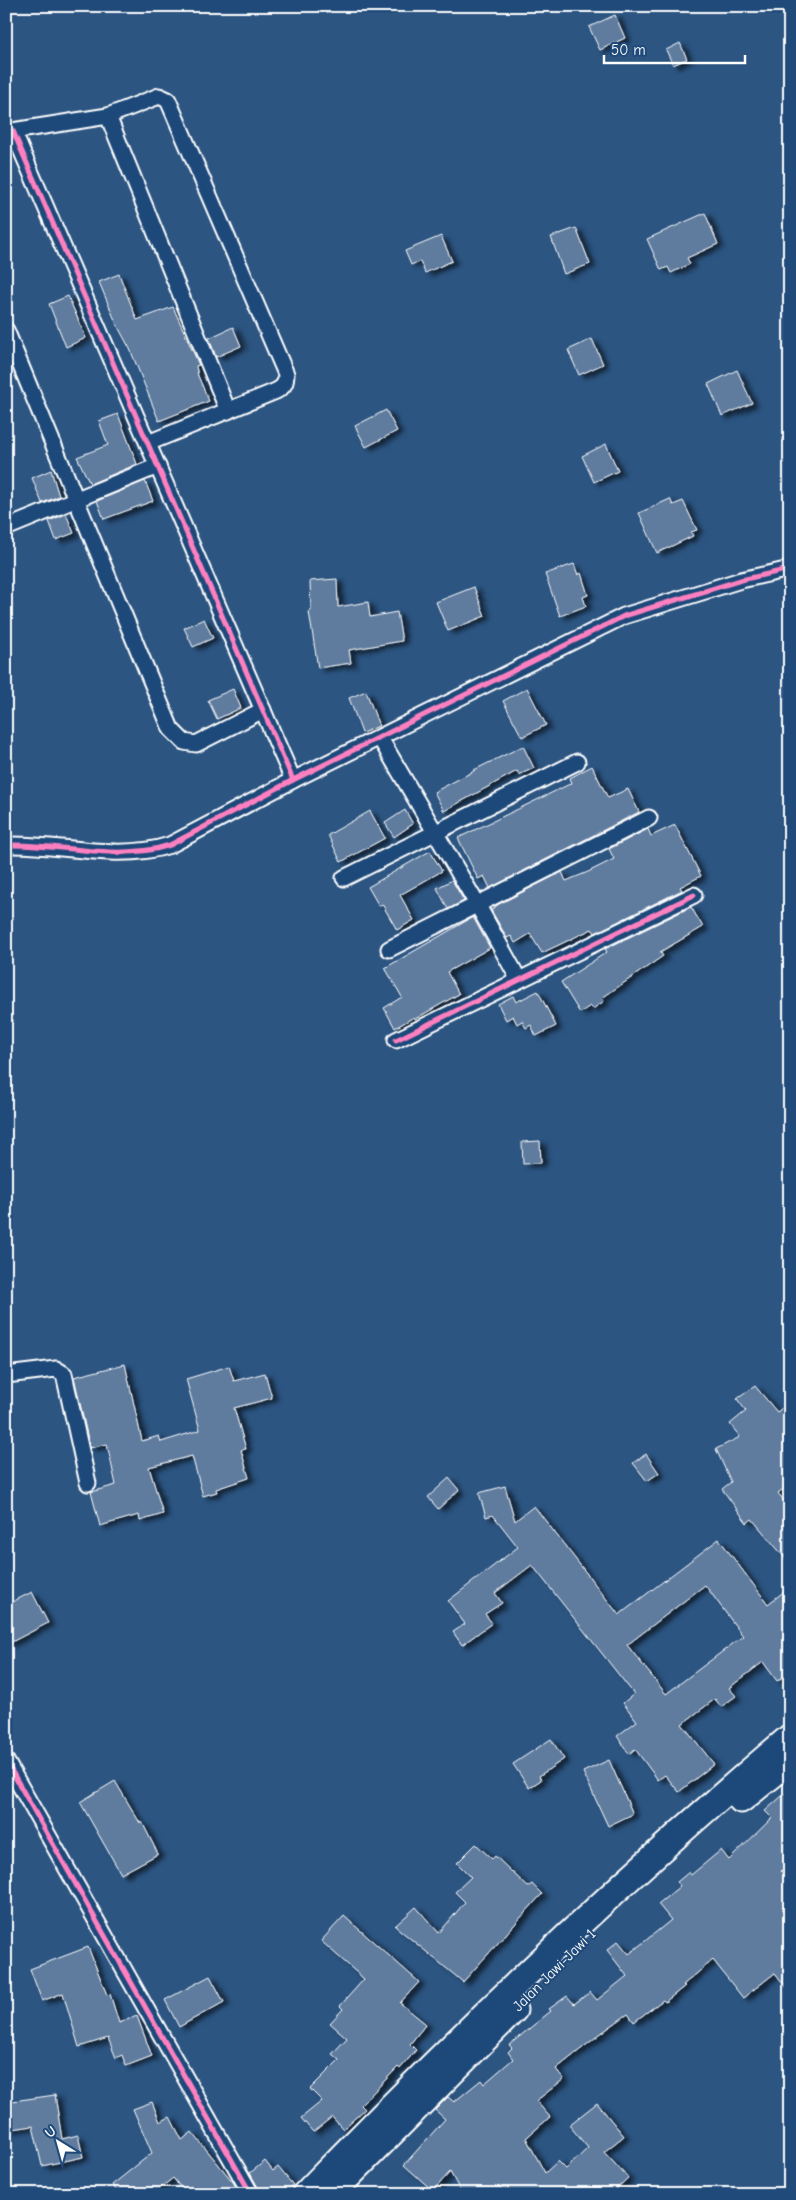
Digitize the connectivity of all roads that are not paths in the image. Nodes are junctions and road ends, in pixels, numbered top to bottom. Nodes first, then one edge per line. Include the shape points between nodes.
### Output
1 (108, 116) junction
2 (10, 132) edge
3 (6, 330) edge
4 (228, 411) junction
5 (148, 443) junction
6 (158, 466) junction
7 (75, 500) junction
8 (6, 528) edge
9 (790, 569) edge
10 (263, 710) junction
11 (380, 738) junction
12 (577, 762) dead end
13 (293, 780) junction
14 (649, 818) dead end
15 (434, 831) junction
16 (6, 845) edge
17 (344, 878) dead end
18 (694, 895) dead end
19 (477, 904) junction
20 (389, 949) dead end
21 (519, 980) junction
22 (396, 1040) dead end
23 (6, 1375) edge
24 (88, 1484) dead end
25 (790, 1737) edge
26 (6, 1761) edge
27 (790, 1761) edge
28 (401, 2109) junction
29 (251, 2194) edge
30 (305, 2194) edge
31 (331, 2194) edge

1 - 2 street
1 - 4 street
1 - 4 street via 159,96 168,100 286,374 283,387
2 - 5 street
3 - 7 street
4 - 5 street
5 - 6 street
6 - 7 street
6 - 10 street
7 - 8 street
7 - 10 street via 171,729 184,742 196,744
9 - 11 street via 741,580 624,616
10 - 13 street
11 - 13 street
11 - 15 street
12 - 15 street
13 - 16 street via 170,845 149,852
14 - 19 street
15 - 17 street
15 - 19 street
18 - 21 street
19 - 20 street
19 - 21 street
21 - 22 street
23 - 24 street via 56,1369 64,1374
25 - 28 highway via 612,1892
26 - 29 street
27 - 28 highway, Jalan Jawi-Jawi 1 via 621,1902
28 - 30 highway
28 - 31 highway, Jalan Jawi-Jawi 1

